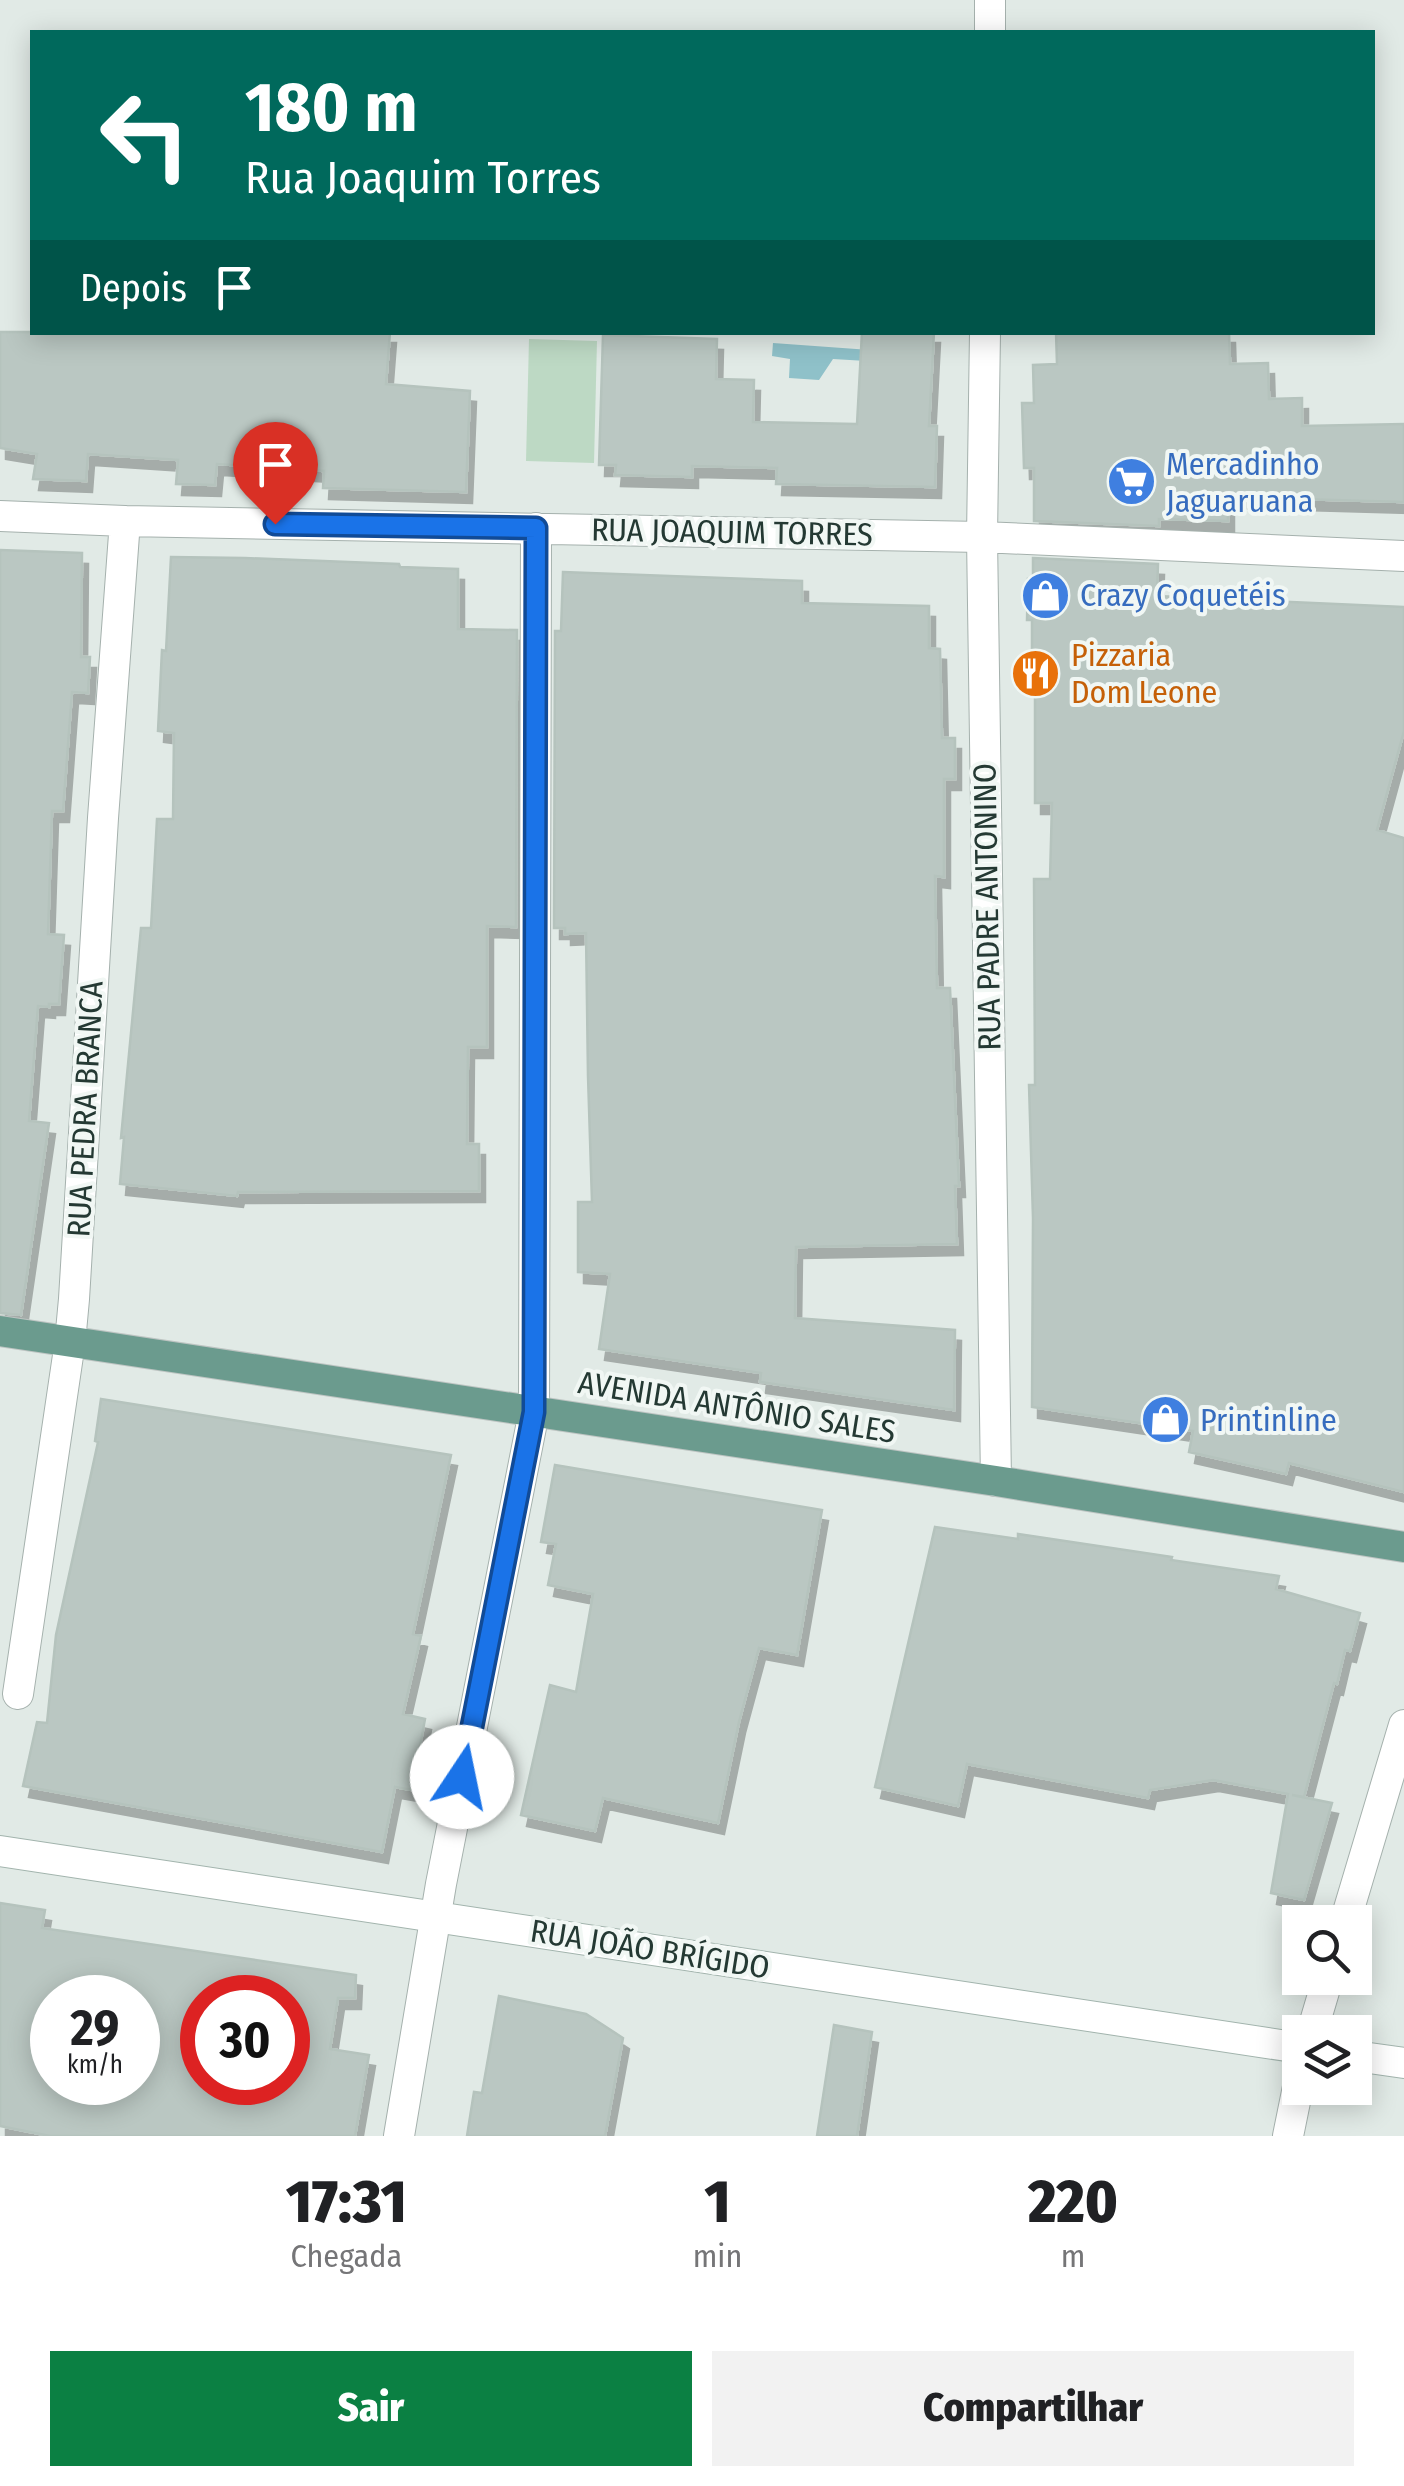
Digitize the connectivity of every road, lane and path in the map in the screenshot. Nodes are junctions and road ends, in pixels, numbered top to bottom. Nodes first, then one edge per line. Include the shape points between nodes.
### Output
1 (990, 0) edge
2 (990, 30) edge
3 (985, 335) edge
4 (0, 516) edge
5 (126, 521) junction
6 (536, 528) junction
7 (982, 537) junction
8 (1404, 556) edge
9 (0, 1331) edge
10 (70, 1342) junction
11 (534, 1412) junction
12 (996, 1482) junction
13 (1404, 1547) edge
14 (18, 1694) dead end
15 (1404, 1725) edge
16 (0, 1851) edge
17 (1350, 1905) edge
18 (436, 1918) junction
19 (1282, 2045) edge
20 (1372, 2059) edge
21 (1404, 2064) edge
22 (1294, 2105) edge
23 (399, 2136) edge
24 (1288, 2136) edge

1 - 2 street
3 - 7 street, RUA PADRE ANTONINO
4 - 5 street, RUA JOAQUIM TORRES
5 - 6 street, RUA JOAQUIM TORRES
5 - 10 street, RUA PEDRA BRANCA
6 - 7 street, RUA JOAQUIM TORRES
6 - 11 street
7 - 8 street, RUA JOAQUIM TORRES
7 - 12 street, RUA PADRE ANTONINO
9 - 10 main road, AVENIDA ANTÔNIO SALES
10 - 11 main road, AVENIDA ANTÔNIO SALES
10 - 14 street, RUA PEDRA BRANCA
11 - 12 main road, AVENIDA ANTÔNIO SALES
11 - 18 street
12 - 13 main road, AVENIDA ANTÔNIO SALES
15 - 17 street
16 - 18 street, RUA JOÃO BRÍGIDO
18 - 19 street, RUA JOÃO BRÍGIDO
18 - 23 street
20 - 21 street
22 - 24 street

